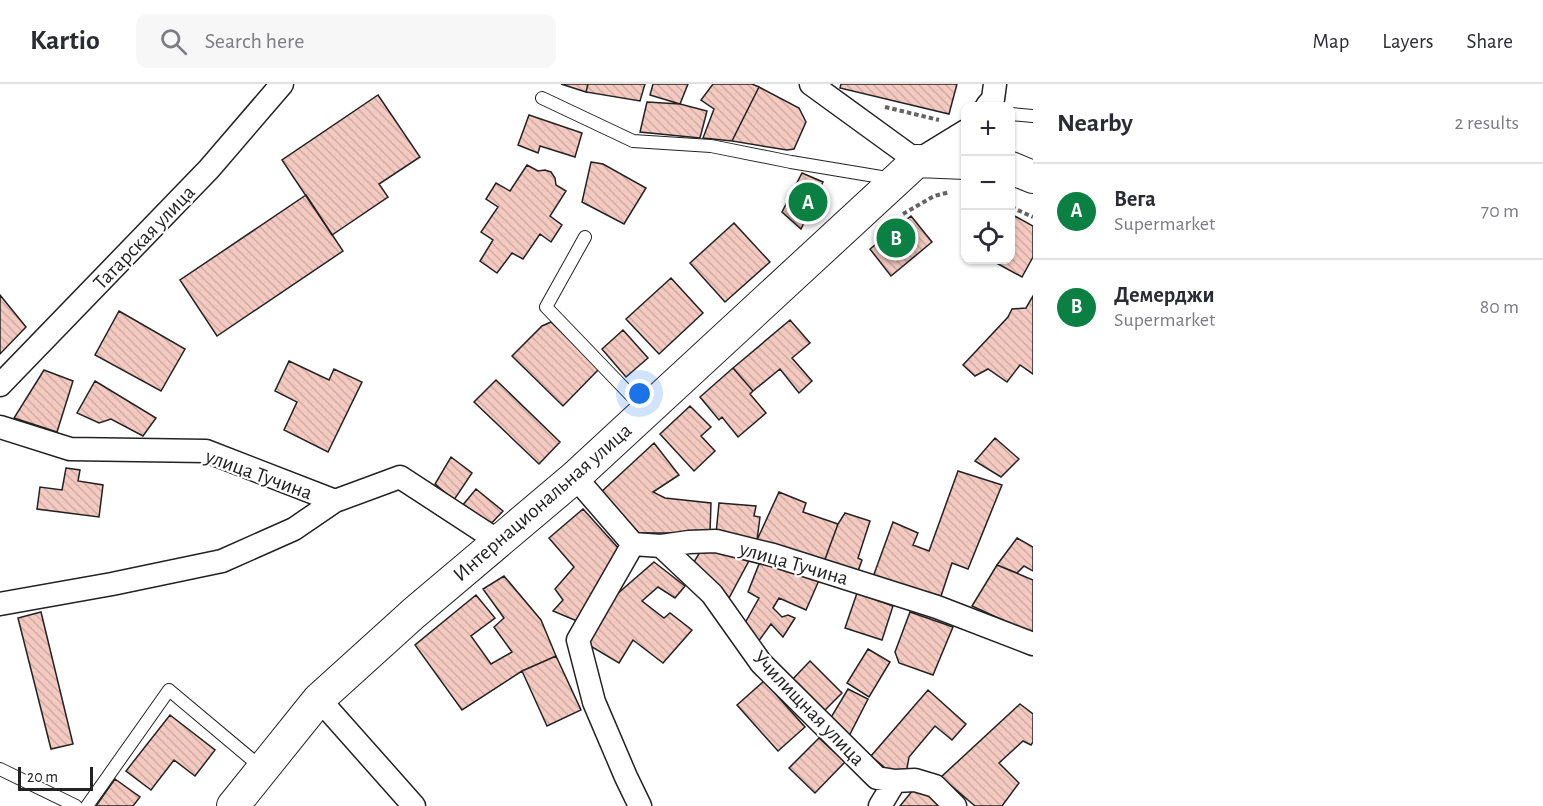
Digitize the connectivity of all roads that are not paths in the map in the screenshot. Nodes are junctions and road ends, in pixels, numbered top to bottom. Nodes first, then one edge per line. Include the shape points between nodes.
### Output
1 (282, 84) edge
2 (811, 84) edge
3 (994, 84) edge
4 (542, 98) dead end
5 (990, 102) edge
6 (1015, 114) edge
7 (1033, 116) edge
8 (961, 134) edge
9 (961, 164) edge
10 (907, 170) junction
11 (1015, 170) edge
12 (1033, 177) edge
13 (585, 237) dead end
14 (0, 385) edge
15 (646, 411) junction
16 (0, 427) edge
17 (575, 477) junction
18 (335, 501) junction
19 (498, 541) junction
20 (633, 544) junction
21 (661, 546) junction
22 (0, 604) edge
23 (1033, 644) edge
24 (320, 699) junction
25 (0, 769) edge
26 (263, 769) junction
27 (895, 781) junction
28 (76, 806) edge
29 (87, 806) edge
30 (233, 806) edge
31 (414, 806) edge
32 (640, 806) edge
33 (880, 806) edge
34 (955, 806) edge

1 - 14 street, Татарская улица via 209,169
2 - 10 street
3 - 5 street
4 - 10 lane via 633,141 711,146 791,162
6 - 7 lane
8 - 10 street
9 - 10 main road
10 - 15 main road, Интернациональная улица
11 - 12 main road
13 - 15 lane via 546,307
15 - 17 main road, Интернациональная улица
16 - 18 street, улица Тучина via 70,449 206,451
17 - 19 main road, Интернациональная улица
17 - 20 street
18 - 19 street, улица Тучина via 400,477
18 - 22 street via 294,529 222,561
19 - 24 main road, Интернациональная улица
20 - 21 street, улица Тучина
20 - 32 street via 578,640 594,702
21 - 23 street, улица Тучина via 716,541 773,555 937,606
21 - 27 street, Училищная улица via 712,594 761,663 877,778
24 - 26 main road, Интернациональная улица
24 - 31 street
25 - 28 lane
26 - 29 lane via 170,690
26 - 30 main road, Интернациональная улица
27 - 33 street
27 - 34 street, Училищная улица via 915,780 935,786

